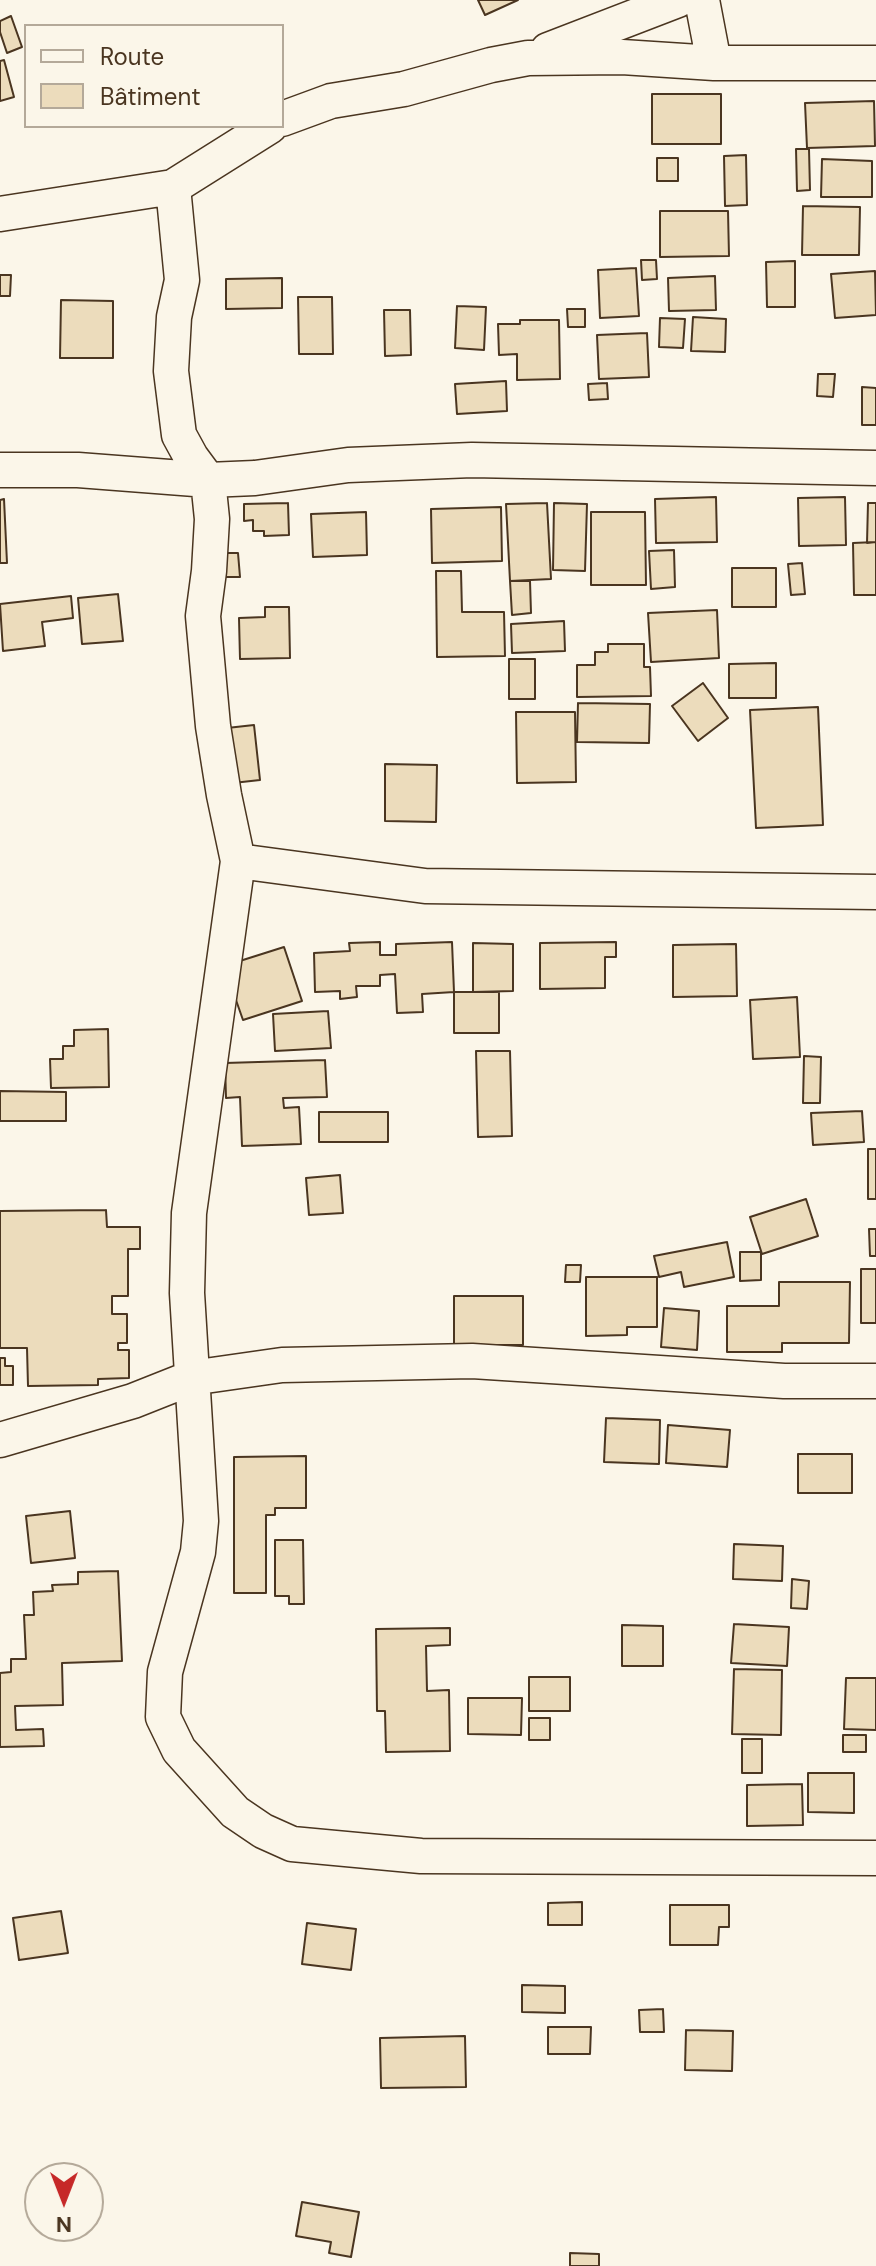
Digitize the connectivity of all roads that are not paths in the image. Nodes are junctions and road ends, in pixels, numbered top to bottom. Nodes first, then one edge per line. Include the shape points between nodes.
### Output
1 (678, 0) edge
2 (702, 0) edge
3 (528, 58) junction
4 (714, 63) junction
5 (876, 63) edge
6 (284, 118) edge
7 (267, 128) edge
8 (173, 187) junction
9 (0, 214) edge
10 (876, 468) edge
11 (0, 470) edge
12 (208, 480) junction
13 (238, 861) junction
14 (876, 892) edge
15 (191, 1378) junction
16 (876, 1381) edge
17 (0, 1440) edge
18 (876, 1858) edge

1 - 3 street
2 - 4 street
3 - 4 street
3 - 6 street via 331,101
4 - 5 street
7 - 8 street
8 - 9 street
8 - 12 street via 182,280 171,371 179,435
10 - 12 street via 472,460 348,465
11 - 12 street
12 - 13 street via 212,519 203,616 213,726
13 - 14 street via 425,886
13 - 15 street via 189,1213
15 - 16 street via 282,1365 472,1361 784,1381
15 - 17 street
15 - 18 street via 201,1521 198,1552 165,1672 163,1717 179,1750 235,1812 292,1844 421,1856

